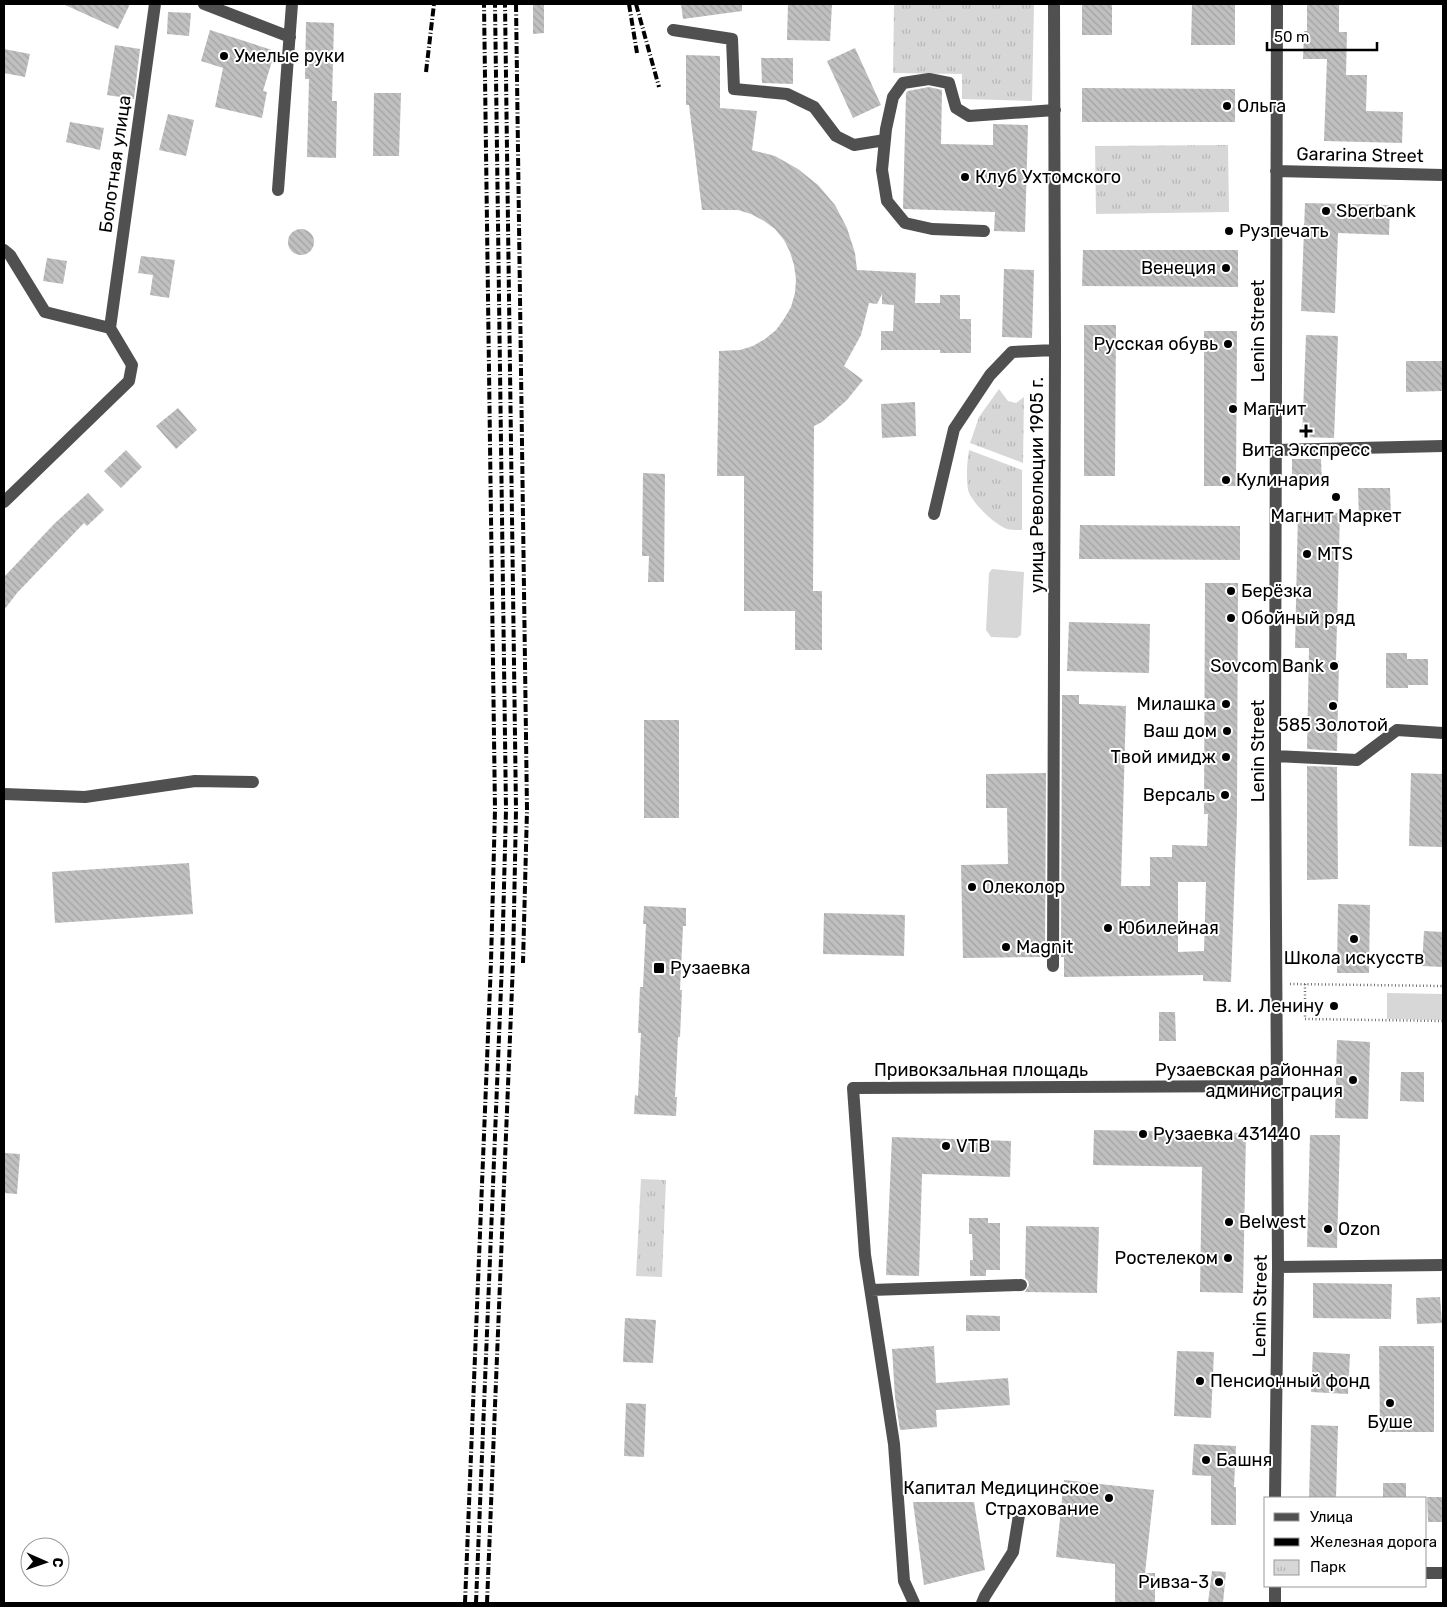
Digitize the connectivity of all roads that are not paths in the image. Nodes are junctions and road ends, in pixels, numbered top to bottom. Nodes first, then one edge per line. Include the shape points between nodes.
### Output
1 (155, 4) edge
2 (204, 4) edge
3 (292, 4) edge
4 (1054, 4) edge
5 (1276, 4) edge
6 (673, 30) dead end
7 (290, 37) junction
8 (1055, 110) junction
9 (885, 140) junction
10 (1276, 171) junction
11 (1443, 175) edge
12 (278, 190) dead end
13 (984, 231) dead end
14 (4, 250) edge
15 (110, 328) junction
16 (1055, 350) junction
17 (1443, 446) edge
18 (1275, 450) junction
19 (4, 502) edge
20 (934, 514) dead end
21 (1443, 734) edge
22 (1275, 756) junction
23 (253, 782) dead end
24 (4, 794) edge
25 (1053, 966) dead end
26 (1277, 1086) junction
27 (1443, 1265) edge
28 (1278, 1267) junction
29 (1020, 1285) dead end
30 (871, 1290) junction
31 (1275, 1497) edge
32 (1019, 1515) dead end
33 (1427, 1573) edge
34 (1443, 1574) edge
35 (1275, 1587) edge
36 (914, 1603) edge
37 (982, 1603) edge
38 (1276, 1603) edge

1 - 15 street, Болотная улица
2 - 7 street
3 - 7 street
4 - 8 street, улица Революции 1905 г.
5 - 10 street, Lenin Street
6 - 9 street via 732,39 734,89 787,94 814,107 836,136 854,145
7 - 12 street
8 - 9 street via 969,116 956,108 950,84 929,79 903,83 893,97
8 - 16 street, улица Революции 1905 г.
9 - 13 street via 882,170 887,201 905,223 932,229
10 - 11 street, Gararina Street
10 - 18 street, Lenin Street
14 - 15 street via 45,312
15 - 19 street via 132,365 128,380
16 - 20 street via 1012,352 990,375 954,429
16 - 25 street, улица Революции 1905 г.
17 - 18 street
18 - 22 street, Lenin Street
21 - 22 street via 1397,730 1357,760
22 - 26 street, Lenin Street
23 - 24 street via 195,781 84,797
26 - 28 street, Lenin Street
26 - 30 street, Привокзальная площадь via 853,1088 865,1255
27 - 28 street
28 - 31 street, Lenin Street
29 - 30 street
30 - 36 street via 894,1444 904,1581
32 - 37 street via 1013,1552
33 - 34 street
35 - 38 street

